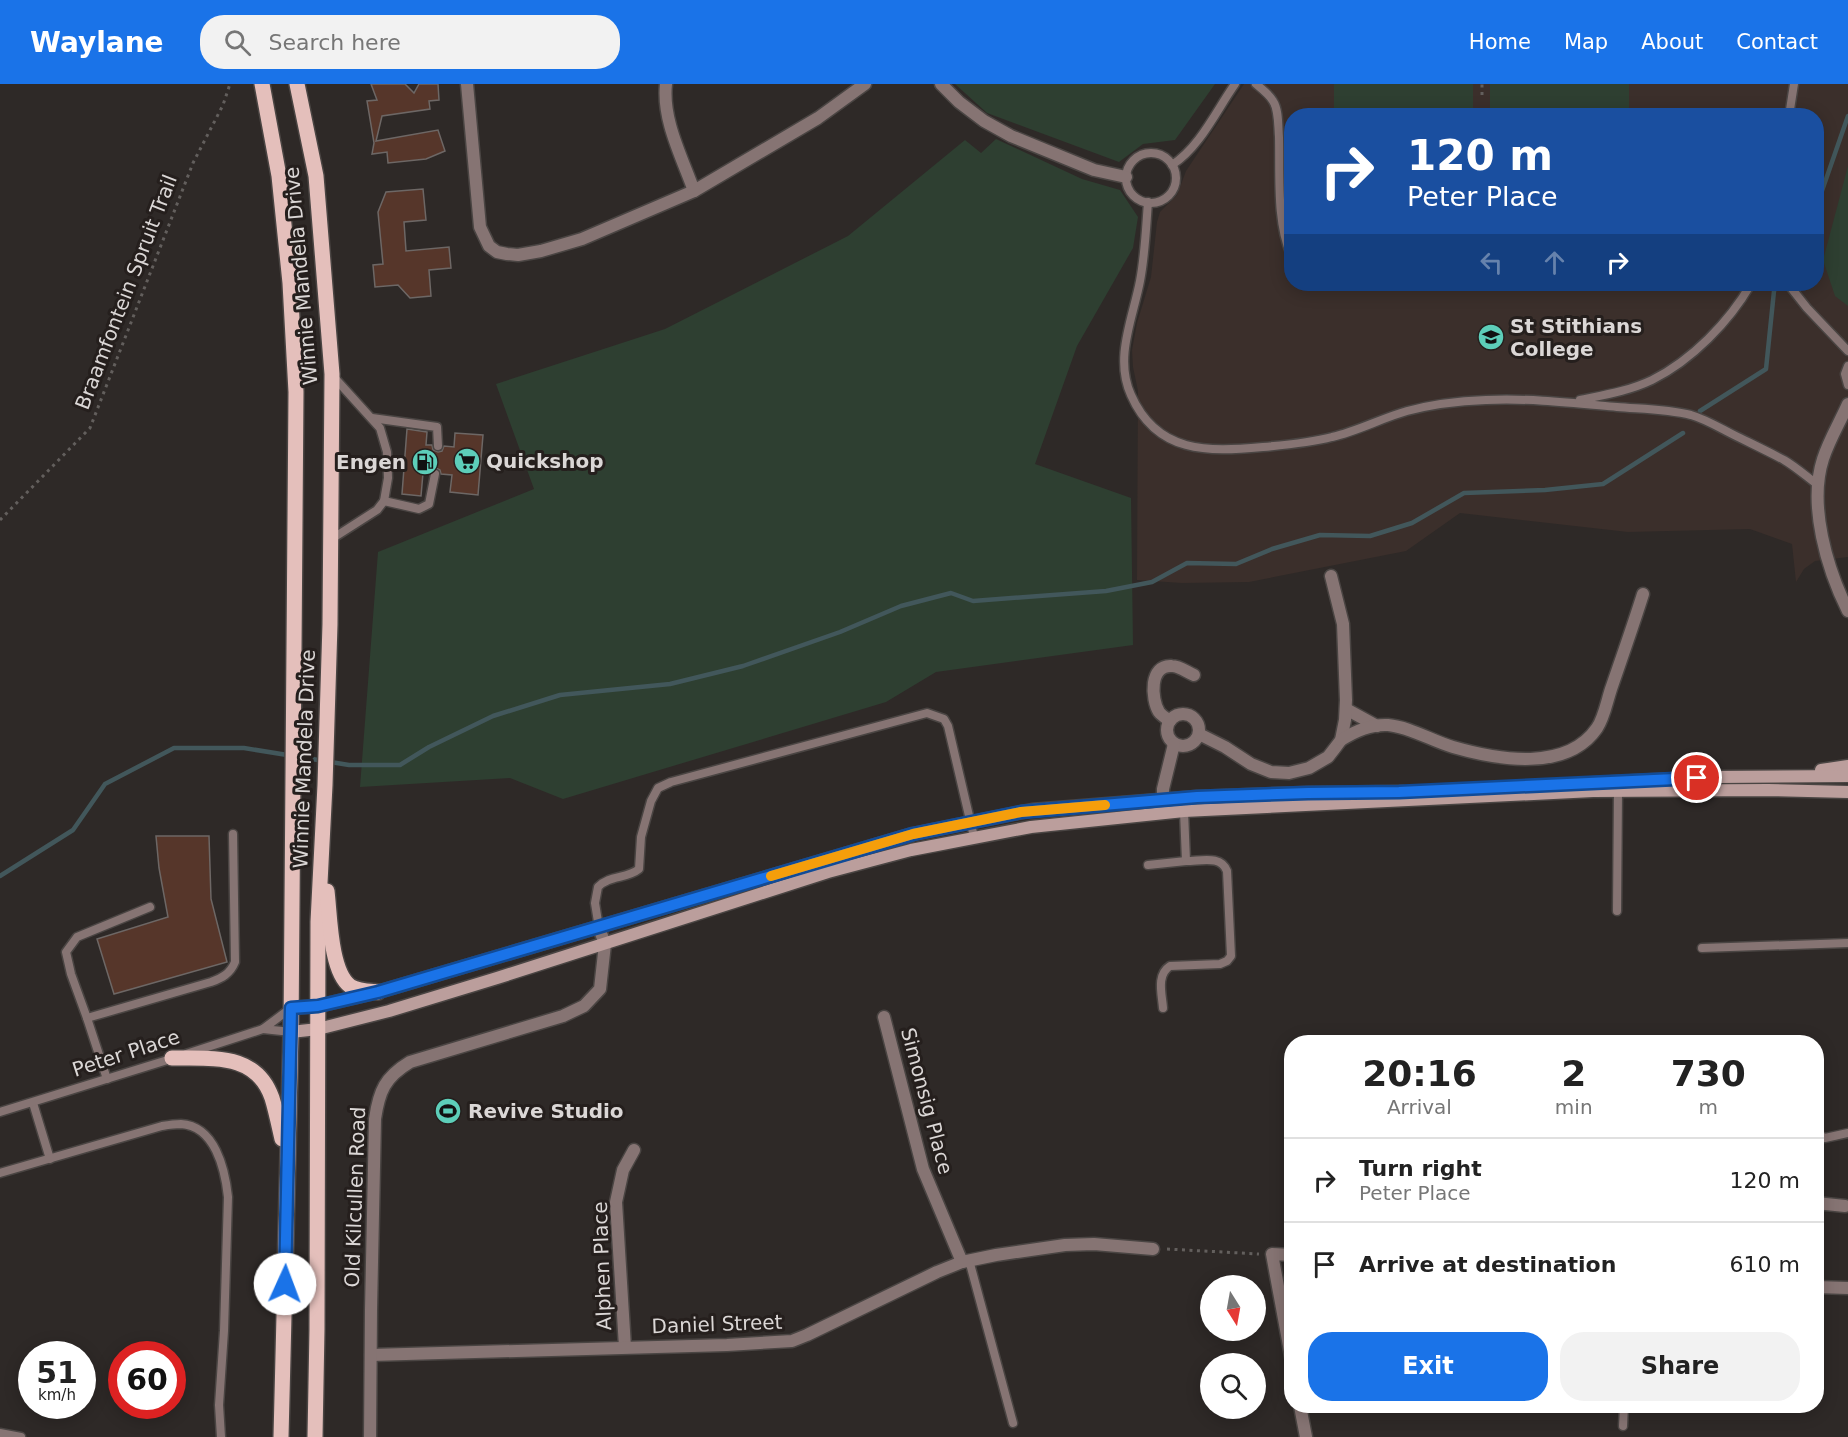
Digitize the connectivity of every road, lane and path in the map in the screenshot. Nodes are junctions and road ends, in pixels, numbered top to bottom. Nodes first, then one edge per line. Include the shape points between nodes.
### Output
1 (231, 84) edge
2 (262, 84) edge
3 (297, 84) edge
4 (467, 84) edge
5 (666, 84) edge
6 (865, 84) edge
7 (941, 84) edge
8 (1234, 84) edge
9 (1256, 84) edge
10 (1482, 84) edge
11 (1794, 84) edge
12 (1482, 95) dead end
13 (1790, 108) edge
14 (1172, 165) junction
15 (1126, 177) junction
16 (694, 190) junction
17 (1148, 202) junction
18 (1284, 233) edge
19 (1746, 291) edge
20 (1794, 291) edge
21 (1848, 351) edge
22 (1848, 366) edge
23 (332, 374) junction
24 (1848, 384) edge
25 (1570, 402) junction
26 (1848, 404) edge
27 (372, 418) junction
28 (438, 446) dead end
29 (435, 474) dead end
30 (1818, 485) junction
31 (384, 501) junction
32 (0, 520) edge
33 (330, 540) junction
34 (1331, 576) dead end
35 (1643, 594) dead end
36 (1848, 611) edge
37 (1194, 675) dead end
38 (1346, 709) junction
39 (1170, 721) junction
40 (1377, 726) junction
41 (1199, 734) junction
42 (1341, 740) junction
43 (1174, 744) junction
44 (1848, 766) edge
45 (1776, 776) junction
46 (1848, 776) edge
47 (1618, 791) junction
48 (1848, 792) edge
49 (1106, 804) junction
50 (1163, 806) junction
51 (1184, 811) junction
52 (1108, 818) junction
53 (970, 822) junction
54 (233, 834) dead end
55 (974, 837) junction
56 (322, 852) junction
57 (1186, 861) junction
58 (1148, 865) dead end
59 (150, 907) dead end
60 (1617, 911) dead end
61 (599, 928) junction
62 (1848, 943) edge
63 (605, 944) junction
64 (1702, 948) dead end
65 (378, 992) junction
66 (318, 1006) junction
67 (291, 1008) junction
68 (1163, 1008) dead end
69 (884, 1017) dead end
70 (87, 1018) junction
71 (263, 1029) junction
72 (318, 1029) junction
73 (291, 1032) junction
74 (172, 1058) junction
75 (107, 1079) junction
76 (33, 1103) junction
77 (0, 1112) edge
78 (1848, 1134) edge
79 (1824, 1138) edge
80 (634, 1150) dead end
81 (287, 1156) junction
82 (50, 1159) junction
83 (0, 1173) edge
84 (1824, 1204) edge
85 (1845, 1206) dead end
86 (1153, 1249) joint
87 (1272, 1254) junction
88 (1284, 1255) edge
89 (965, 1261) junction
90 (1824, 1287) edge
91 (1848, 1288) edge
92 (1284, 1319) edge
93 (625, 1347) junction
94 (371, 1355) junction
95 (1301, 1413) edge
96 (1624, 1413) edge
97 (1013, 1424) dead end
98 (1623, 1426) dead end
99 (0, 1433) edge
100 (21, 1437) edge
101 (221, 1437) edge
102 (281, 1437) edge
103 (315, 1437) edge
104 (370, 1437) edge
105 (1306, 1437) edge

1 - 32 path, Braamfontein Spruit Trail via 193,163 90,428
2 - 67 main road, Winnie Mandela Drive via 279,176 296,392
3 - 23 main road, Winnie Mandela Drive via 316,176
4 - 16 street via 478,215 484,237 497,252 529,254 563,246
5 - 16 street via 666,109
6 - 16 street via 818,118
7 - 15 street via 984,121 1011,136 1094,170
8 - 14 lane via 1195,144
9 - 18 lane via 1276,108
10 - 12 path
11 - 13 lane
14 - 15 lane via 1160,155 1145,154 1131,163
14 - 17 lane via 1174,188 1162,200
15 - 17 lane via 1131,193
17 - 25 lane via 1140,283 1124,357 1126,378 1143,417 1179,444 1223,451 1296,444 1334,437 1406,411 1450,403
19 - 25 lane via 1702,345 1668,371 1620,392
20 - 21 lane
22 - 24 lane
23 - 27 lane
23 - 33 main road, Winnie Mandela Drive
25 - 30 lane via 1692,416 1786,461
26 - 30 street via 1822,459
27 - 28 lane via 437,427
27 - 31 lane via 380,428 387,452
29 - 31 lane via 429,504 424,507
30 - 36 street via 1822,536
31 - 33 lane via 369,516
33 - 56 main road, Winnie Mandela Drive
34 - 38 street via 1343,624
35 - 40 street via 1598,727 1582,744 1564,754 1523,759 1494,756 1453,747 1399,727
37 - 39 street via 1174,666 1158,673 1155,702
38 - 40 street
38 - 42 street
39 - 41 street via 1181,714 1190,716
39 - 43 street via 1167,733
40 - 42 street via 1355,731
41 - 42 street via 1251,764 1271,772 1289,773 1328,757
41 - 43 street via 1189,745
43 - 50 street
44 - 45 main road
45 - 46 main road, Peter Place
45 - 50 main road, Peter Place via 1231,796
47 - 48 main road, Peter Place
47 - 51 main road, Peter Place
47 - 60 lane
49 - 50 main road, Peter Place
49 - 52 main road
49 - 53 main road, Peter Place via 1021,812
50 - 51 main road, Peter Place
50 - 52 main road, Peter Place
51 - 57 lane
52 - 55 main road, Peter Place
53 - 55 lane
53 - 61 main road, Peter Place via 902,837
53 - 61 lane via 948,726 944,719 927,713 671,782 658,788 651,801 641,837 639,869 598,887 595,903
54 - 70 lane via 235,962 229,973 211,982
55 - 63 main road, Peter Place via 821,874
56 - 65 main road via 338,971 351,986
56 - 66 main road, Winnie Mandela Drive
57 - 58 lane
57 - 68 lane via 1219,860 1224,864 1231,956 1220,964 1170,966 1164,970
59 - 70 lane via 77,937 66,952
61 - 63 street, Old Kilcullen Road
61 - 65 main road, Peter Place
62 - 64 lane
63 - 72 main road, Peter Place
63 - 94 street, Old Kilcullen Road via 600,989 584,1006 563,1016 410,1062 382,1088 375,1130
65 - 66 main road, Peter Place
66 - 67 main road, Peter Place
66 - 72 main road, Winnie Mandela Drive
67 - 71 lane, Peter Place
67 - 73 main road, Winnie Mandela Drive
69 - 89 street, Simonsig Place via 923,1169
70 - 75 lane
71 - 73 lane, Peter Place
71 - 74 lane, Peter Place
72 - 73 main road, Peter Place
72 - 103 main road, Winnie Mandela Drive
73 - 81 main road, Winnie Mandela Drive
74 - 75 lane, Peter Place
74 - 81 main road via 226,1059 248,1067 262,1078 272,1097
75 - 76 lane, Peter Place
76 - 77 lane, Peter Place
76 - 82 lane
78 - 79 lane
80 - 93 street, Alphen Place via 623,1170 616,1203
81 - 102 main road, Winnie Mandela Drive
82 - 83 lane
82 - 101 lane via 162,1126 183,1124 205,1135 213,1145 224,1172 228,1197
84 - 85 street
86 - 87 path
86 - 89 street, Daniel Street via 1065,1245
87 - 88 street
87 - 92 street
89 - 93 street, Daniel Street via 792,1341
89 - 97 lane
90 - 91 street
93 - 94 street, Daniel Street
94 - 104 street, Old Kilcullen Road
95 - 105 street
96 - 98 lane
99 - 100 lane

